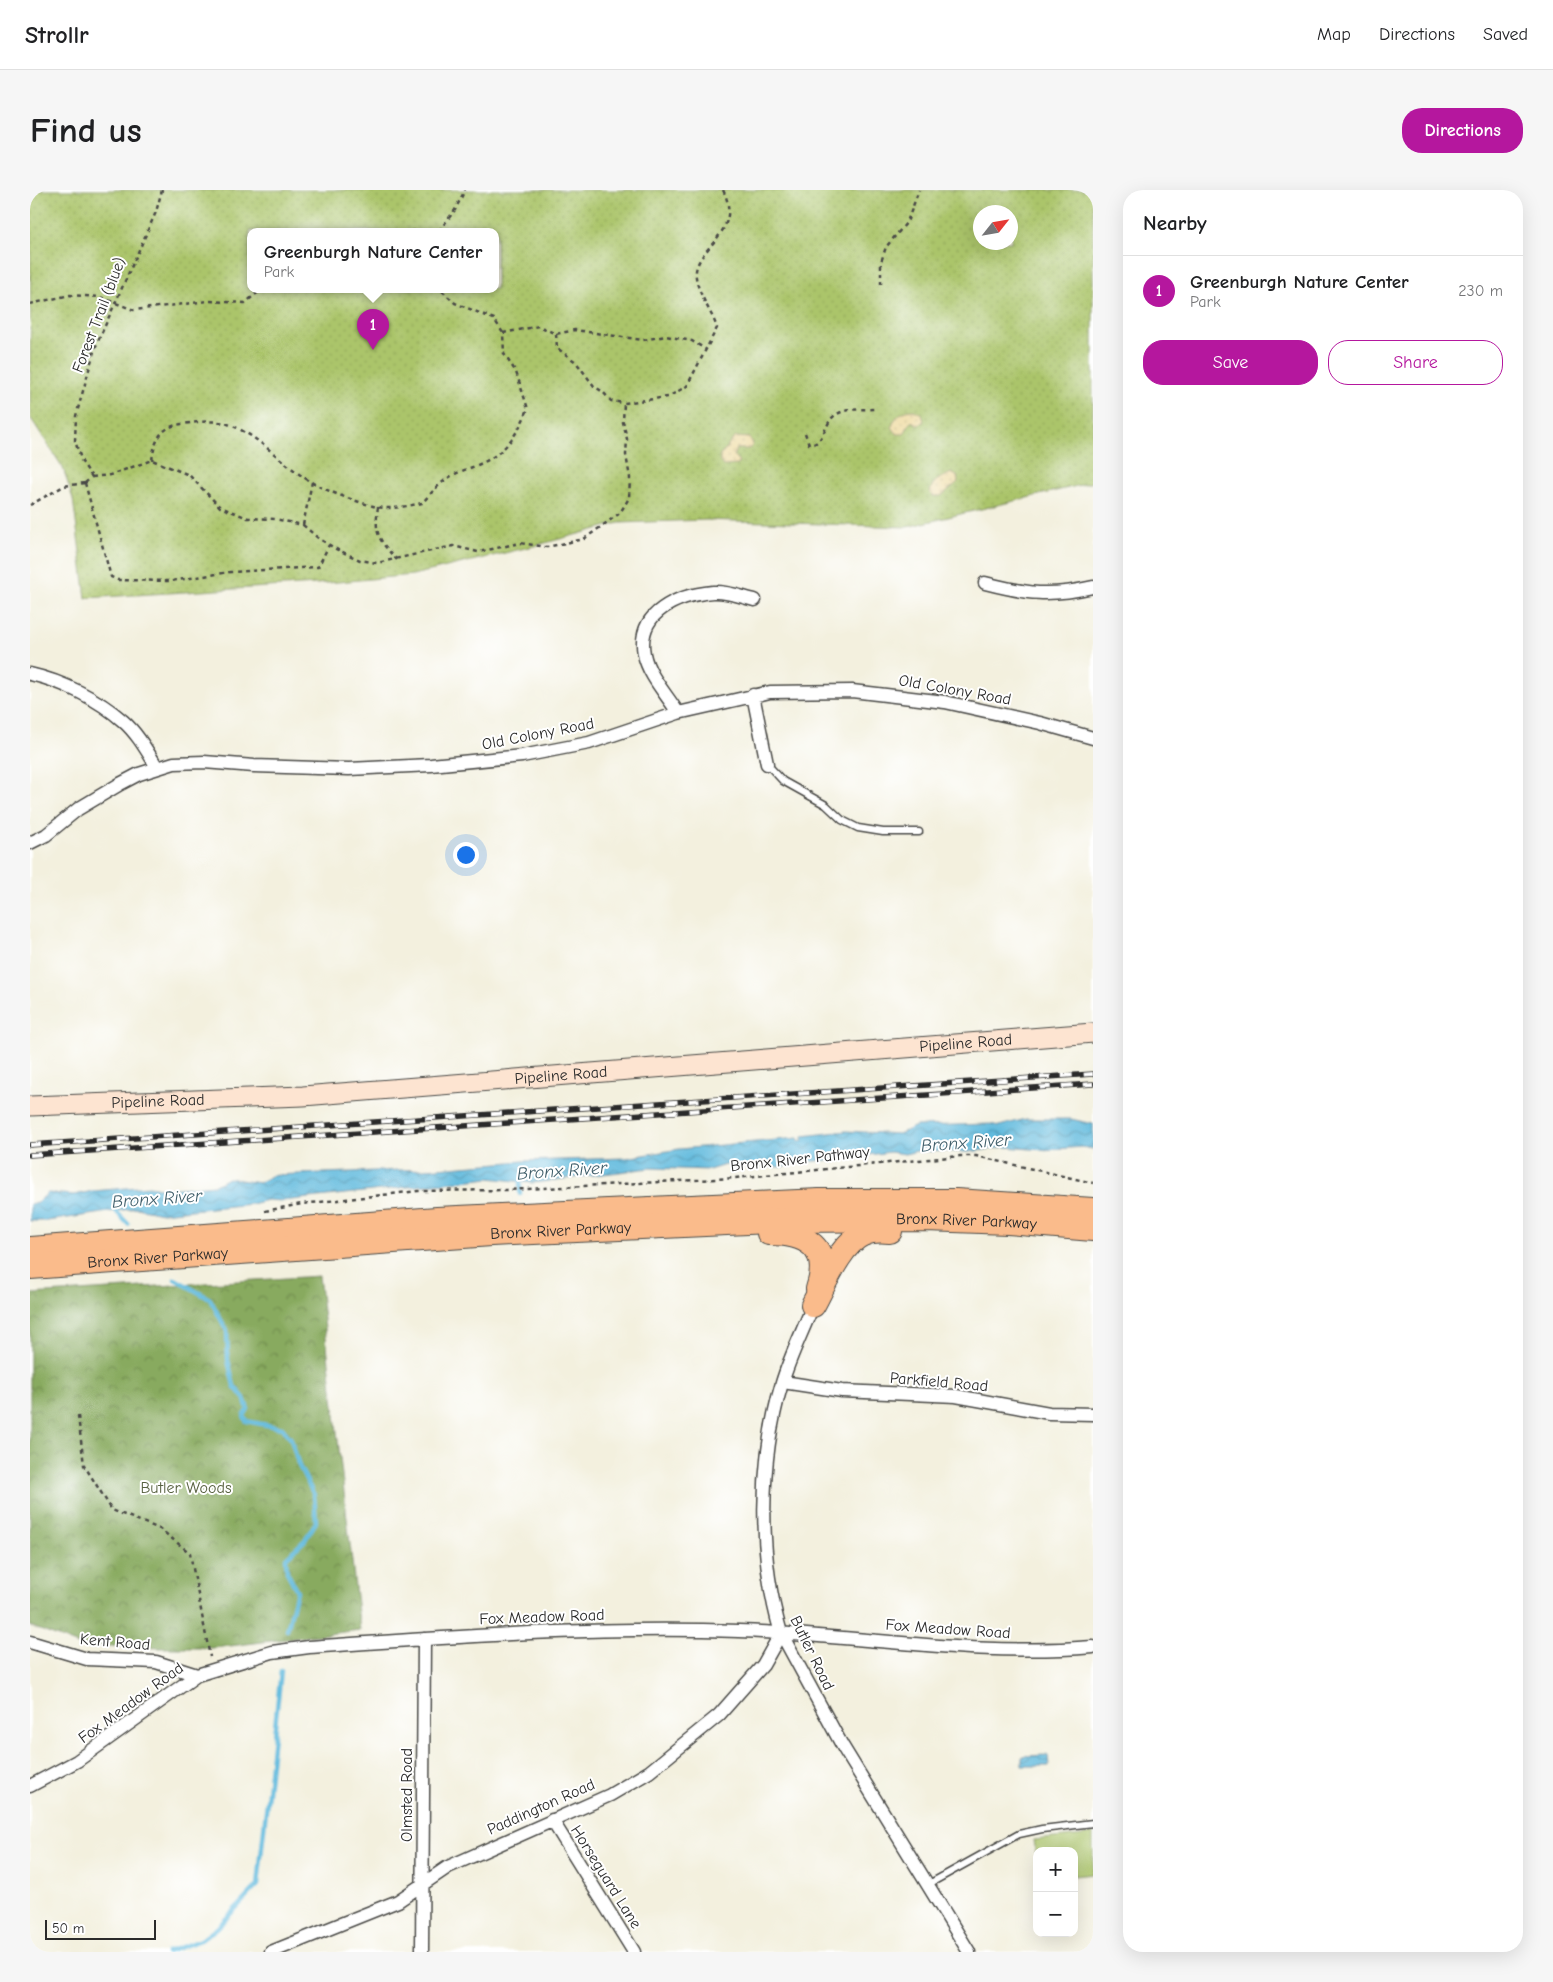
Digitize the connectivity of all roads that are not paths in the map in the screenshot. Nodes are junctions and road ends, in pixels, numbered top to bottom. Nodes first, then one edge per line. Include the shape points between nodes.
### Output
1 (985, 583) dead end
2 (1093, 587) edge
3 (755, 600) dead end
4 (30, 674) edge
5 (753, 695) junction
6 (678, 713) junction
7 (1093, 738) edge
8 (766, 764) joint
9 (158, 767) junction
10 (919, 832) dead end
11 (30, 843) edge
12 (1093, 1033) edge
13 (30, 1106) edge
14 (1093, 1210) edge
15 (659, 1227) junction
16 (1093, 1230) edge
17 (30, 1249) edge
18 (30, 1268) edge
19 (813, 1305) junction
20 (783, 1382) junction
21 (1093, 1414) edge
22 (781, 1633) junction
23 (424, 1639) junction
24 (30, 1642) edge
25 (1093, 1647) edge
26 (196, 1674) junction
27 (30, 1786) edge
28 (552, 1820) junction
29 (1093, 1823) edge
30 (423, 1885) junction
31 (927, 1886) junction
32 (270, 1952) edge
33 (422, 1952) edge
34 (634, 1952) edge
35 (969, 1952) edge

1 - 2 street via 1042,595
3 - 6 street via 714,592 667,605 651,617 643,636 644,656
4 - 9 street via 66,686 123,721
5 - 6 street, Old Colony Road
5 - 7 street, Old Colony Road via 788,690 896,695 994,712
5 - 8 street
6 - 9 street, Old Colony Road via 589,743 476,762 349,769 204,762
8 - 10 lane via 783,780 858,828
9 - 11 street, Old Colony Road via 97,798
12 - 13 street, Pipeline Road via 313,1095
14 - 17 highway, Bronx River Parkway via 956,1202 819,1201 437,1219
15 - 16 highway, Bronx River Parkway via 892,1219 1008,1222
15 - 18 highway, Bronx River Parkway via 447,1237
15 - 19 highway via 730,1234 787,1233 806,1240 818,1253 822,1266 822,1279
16 - 19 highway via 868,1232 845,1249
19 - 20 street, Butler Road
20 - 21 street, Parkfield Road via 842,1391 956,1396 1049,1413
20 - 22 street, Butler Road via 768,1444 764,1521 775,1613
22 - 23 street, Fox Meadow Road via 596,1631
22 - 25 street, Fox Meadow Road via 994,1650
22 - 28 street, Paddington Road via 763,1665 744,1689 700,1733 650,1772 610,1795
22 - 31 street, Butler Road via 843,1747
23 - 26 street, Fox Meadow Road via 272,1652
23 - 30 street, Olmsted Road
24 - 26 street, Kent Road via 87,1659 156,1662
26 - 27 street, Fox Meadow Road via 77,1762
28 - 30 street, Paddington Road via 448,1867
28 - 34 street, Horseguard Lane
29 - 31 lane via 1019,1834
30 - 32 street, Paddington Road via 398,1901
30 - 33 street, Olmsted Road
31 - 35 street, Butler Road

